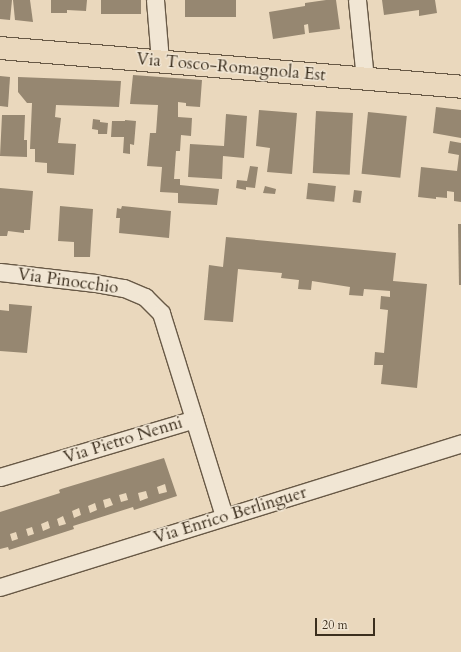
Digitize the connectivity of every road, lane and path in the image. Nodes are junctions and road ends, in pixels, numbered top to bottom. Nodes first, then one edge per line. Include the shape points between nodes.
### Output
1 (156, 0) edge
2 (357, 0) edge
3 (0, 48) edge
4 (160, 61) junction
5 (365, 79) junction
6 (461, 87) edge
7 (0, 272) edge
8 (194, 419) junction
9 (461, 443) edge
10 (0, 477) edge
11 (224, 516) junction
12 (0, 587) edge

1 - 4 street
2 - 5 street
3 - 4 main road, Via Tosco-Romagnola Est
4 - 5 main road, Via Tosco-Romagnola Est
5 - 6 main road, Via Tosco-Romagnola Est
7 - 8 street, Via Pinocchio via 95,283 124,288 145,297 161,313
8 - 10 street, Via Pietro Nenni
8 - 11 street, Via Pietro Nenni
9 - 11 street, Via Enrico Berlinguer
11 - 12 street, Via Enrico Berlinguer

